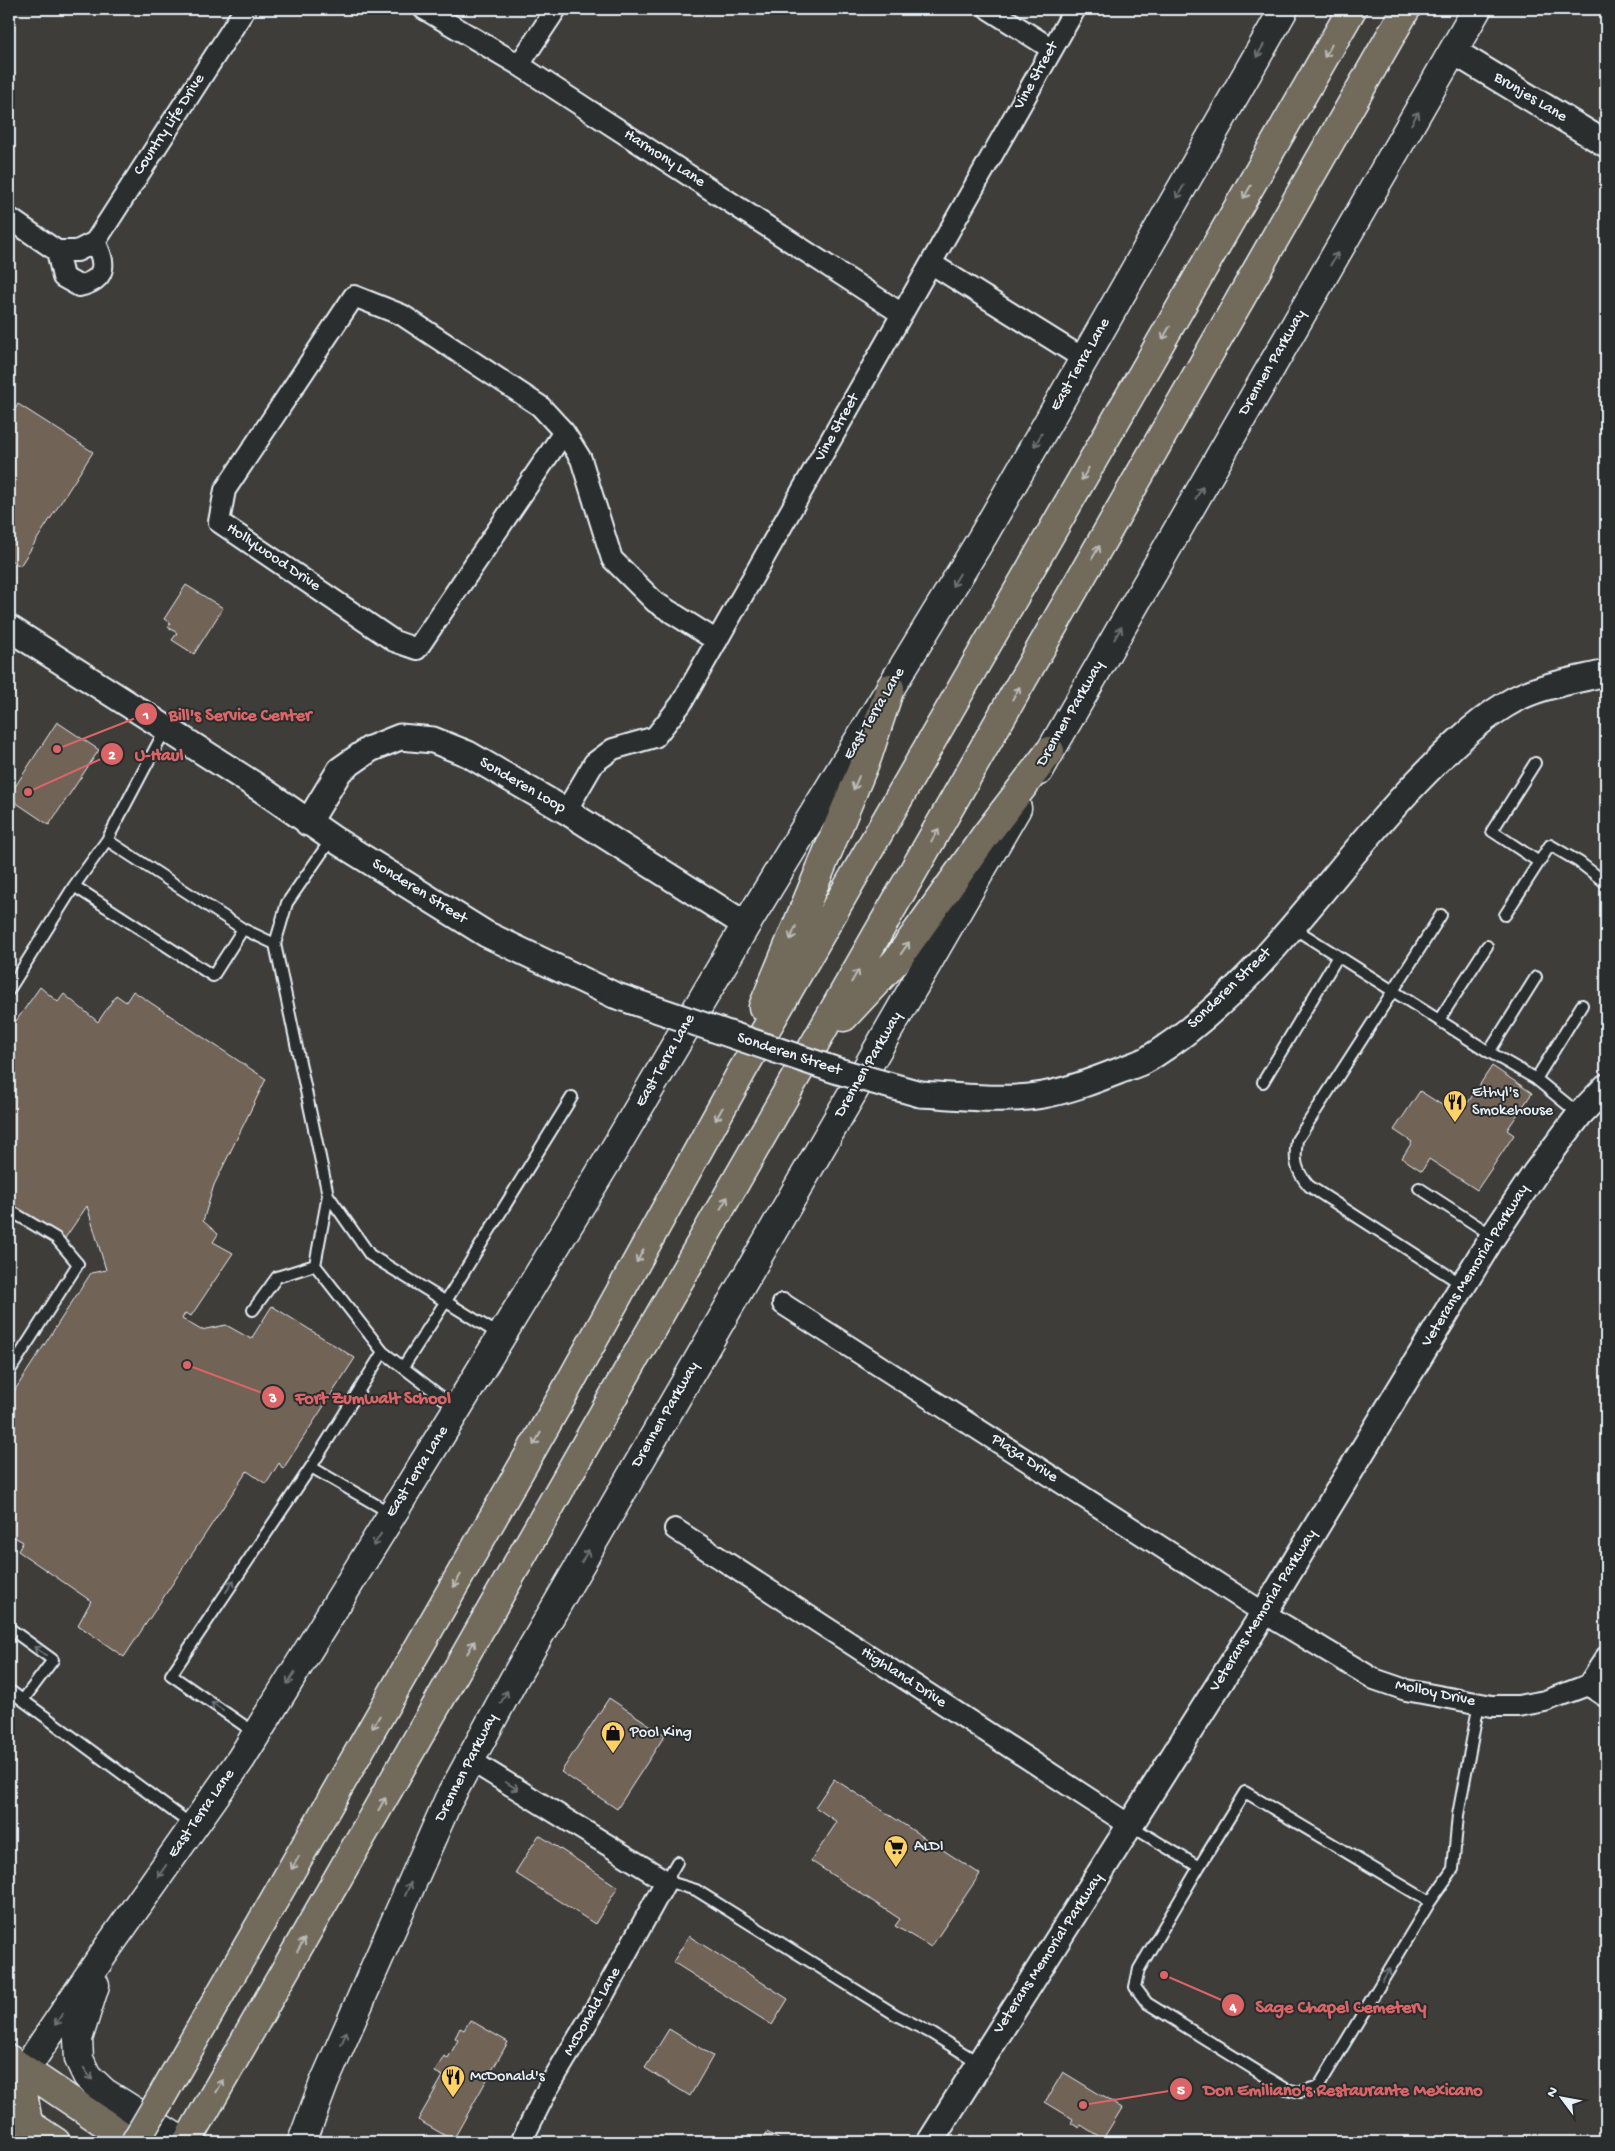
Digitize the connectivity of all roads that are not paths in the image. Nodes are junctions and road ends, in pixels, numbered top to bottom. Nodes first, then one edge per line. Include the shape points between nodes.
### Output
1 (245, 9) edge
2 (424, 9) edge
3 (556, 9) edge
4 (989, 9) edge
5 (1075, 9) edge
6 (1284, 9) edge
7 (1352, 9) edge
8 (1406, 9) edge
9 (1477, 9) edge
10 (1052, 49) junction
11 (1453, 51) junction
12 (519, 65) junction
13 (1606, 144) edge
14 (9, 218) edge
15 (95, 242) junction
16 (57, 250) junction
17 (932, 264) junction
18 (902, 314) junction
19 (1084, 359) junction
20 (564, 432) junction
21 (9, 628) edge
22 (717, 641) junction
23 (1606, 673) edge
24 (890, 688) junction
25 (166, 728) junction
26 (1050, 751) junction
27 (1535, 763) dead end
28 (566, 810) junction
29 (308, 823) junction
30 (332, 838) junction
31 (107, 840) junction
32 (1539, 862) junction
33 (1606, 883) edge
34 (74, 886) junction
35 (1505, 915) dead end
36 (1441, 916) dead end
37 (746, 925) junction
38 (1291, 926) junction
39 (243, 929) junction
40 (275, 944) junction
41 (1486, 946) dead end
42 (1338, 956) junction
43 (1536, 977) dead end
44 (9, 990) edge
45 (1392, 991) junction
46 (1582, 1005) dead end
47 (1439, 1020) junction
48 (814, 1049) junction
49 (1489, 1052) junction
50 (742, 1071) junction
51 (1536, 1079) junction
52 (1263, 1082) dead end
53 (1606, 1087) edge
54 (572, 1097) dead end
55 (1580, 1114) junction
56 (1420, 1188) dead end
57 (328, 1195) junction
58 (9, 1210) edge
59 (1493, 1236) junction
60 (315, 1265) junction
61 (1463, 1285) junction
62 (446, 1302) junction
63 (783, 1304) dead end
64 (253, 1310) dead end
65 (501, 1336) junction
66 (383, 1352) junction
67 (403, 1366) junction
68 (9, 1372) edge
69 (457, 1409) junction
70 (311, 1467) junction
71 (392, 1514) junction
72 (675, 1529) dead end
73 (1264, 1613) junction
74 (9, 1628) edge
75 (1606, 1657) edge
76 (1588, 1685) junction
77 (9, 1690) edge
78 (1606, 1697) edge
79 (23, 1700) junction
80 (1479, 1703) junction
81 (257, 1734) junction
82 (470, 1760) junction
83 (1131, 1826) junction
84 (193, 1827) junction
85 (677, 1862) dead end
86 (1199, 1867) junction
87 (666, 1881) junction
88 (1430, 1902) junction
89 (110, 1946) junction
90 (979, 2063) junction
91 (324, 2083) junction
92 (16, 2092) edge
93 (189, 2137) edge
94 (56, 2142) edge
95 (134, 2142) edge
96 (284, 2142) edge
97 (302, 2142) edge
98 (521, 2142) edge
99 (930, 2142) edge

1 - 15 street, Country Life Drive
2 - 12 street, Harmony Lane
3 - 12 street
4 - 10 street
5 - 10 street, Vine Street
6 -> 19 main road, East Terra Lane
7 -> 50 main road
48 -> 8 main road
9 - 11 main road, Drennen Parkway
10 - 17 street, Vine Street
11 - 13 street, Brunjes Lane
26 -> 11 main road, Drennen Parkway
12 - 18 street, Harmony Lane
14 - 16 street
15 - 16 street via 77,251
15 - 16 street via 103,260 101,272 92,283 79,286 63,277
17 - 18 street, Vine Street
17 - 19 street
18 - 22 street, Vine Street
19 -> 24 main road, East Terra Lane via 983,536
20 - 20 street, Hollywood Drive via 540,406 402,315 354,296 225,490 219,522 394,641 417,649
20 - 22 street, Hollywood Drive via 581,459 612,560 655,602
21 - 25 street, Sonderen Street
22 - 28 street, Vine Street via 681,704 655,737 613,749 594,763
23 - 38 street, Sonderen Street via 1539,689 1507,704 1458,739 1399,801
24 - 37 main road, East Terra Lane
24 -> 50 main road via 868,755 767,994
25 - 29 street, Sonderen Street
25 - 31 lane
48 -> 26 main road via 896,961
82 -> 26 main road, Drennen Parkway
27 - 32 lane via 1492,831
28 - 29 street, Sonderen Loop via 468,754 433,740 400,737 370,749 340,770
28 - 37 street, Sonderen Loop
29 - 30 street, Sonderen Street
30 - 38 street, Sonderen Street, bridge via 486,934 614,995 829,1068 920,1094 985,1098 1042,1095 1098,1080 1150,1059 1204,1019 1256,970
30 - 40 lane via 287,903
31 - 34 lane
31 - 39 lane
32 - 33 lane via 1550,845
32 - 35 lane
34 - 39 lane via 213,976
34 - 44 lane
36 - 45 lane
37 - 65 main road, East Terra Lane
38 - 42 lane
39 - 40 lane
40 - 57 lane
41 - 47 lane
42 - 45 lane
42 - 52 lane
43 - 49 lane
45 - 47 lane
45 - 61 lane via 1297,1140 1295,1156 1299,1174 1309,1186
46 - 51 lane
47 - 49 lane
93 -> 48 main road
49 - 51 lane
50 -> 95 main road, bridge via 562,1397
51 - 55 lane
53 - 55 street, Veterans Memorial Parkway
54 - 62 lane
55 - 59 street, Veterans Memorial Parkway
56 - 59 lane
57 - 60 lane
57 - 62 lane via 370,1255
58 - 68 lane via 56,1238 78,1264
59 - 61 street, Veterans Memorial Parkway
60 - 64 lane via 277,1277
60 - 66 lane
61 - 73 street, Veterans Memorial Parkway
62 - 65 lane
62 - 67 lane
63 - 73 street, Plaza Drive
65 - 69 main road, East Terra Lane
66 - 67 lane
66 - 70 lane
67 - 69 lane
69 - 71 main road, East Terra Lane
70 - 71 lane
81 -> 70 lane via 170,1674
71 -> 81 main road, East Terra Lane
72 - 83 street, Highland Drive
73 - 80 street, Molloy Drive via 1374,1679 1406,1690
73 - 83 street, Veterans Memorial Parkway
79 -> 74 lane via 54,1660
75 - 76 street
76 - 78 street
76 - 80 street, Molloy Drive via 1518,1706
77 - 79 lane
79 - 84 lane
80 - 88 lane via 1458,1815 1453,1869
81 - 84 main road, East Terra Lane
82 -> 87 street
91 -> 82 main road, Drennen Parkway via 448,1801
83 - 86 lane
83 - 90 street, Veterans Memorial Parkway
84 -> 89 main road, East Terra Lane
85 - 87 lane, McDonald Lane
86 - 88 lane via 1245,1792
86 -> 88 lane via 1139,1970 1135,1987 1147,2003 1286,2089 1300,2092 1319,2086
87 - 90 lane via 696,1890
87 - 98 street, McDonald Lane via 548,2088
89 -> 92 main road, East Terra Lane
89 -> 93 main road via 82,2021 78,2039 79,2059 87,2076 104,2092
90 - 99 street, Veterans Memorial Parkway
91 - 96 main road
91 - 97 main road, Drennen Parkway
92 - 94 main road
92 - 95 main road via 50,2087

